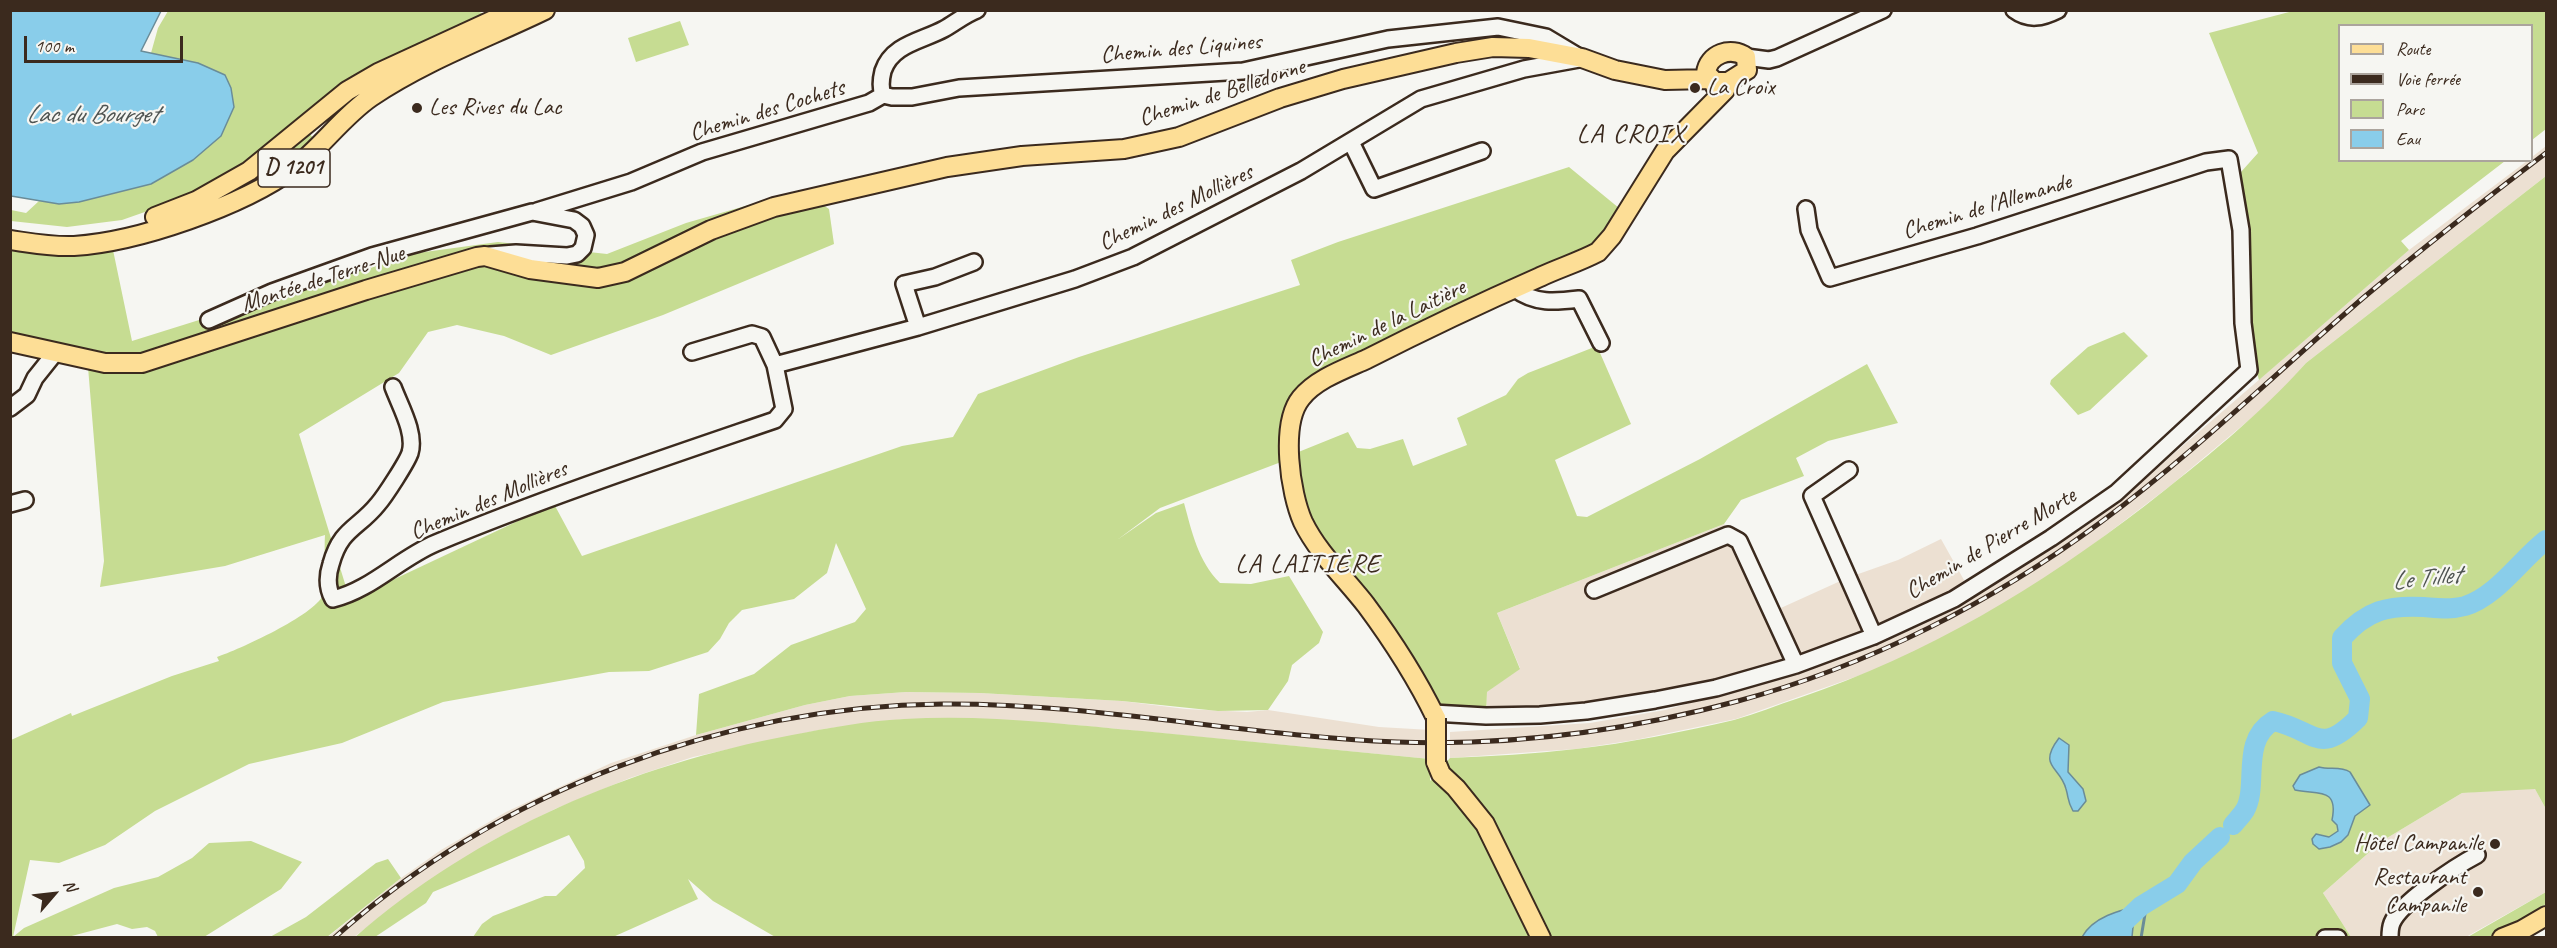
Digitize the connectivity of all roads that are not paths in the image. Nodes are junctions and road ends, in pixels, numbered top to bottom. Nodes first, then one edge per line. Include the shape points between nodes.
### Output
1 (515, 10) edge
2 (545, 10) edge
3 (977, 10) edge
4 (1883, 10) edge
5 (2014, 10) edge
6 (2058, 10) edge
7 (1582, 58) junction
8 (1746, 64) junction
9 (1714, 78) junction
10 (883, 94) junction
11 (1351, 142) junction
12 (1482, 151) dead end
13 (2229, 159) joint
14 (1806, 209) dead end
15 (532, 212) junction
16 (10, 230) edge
17 (10, 240) edge
18 (485, 256) junction
19 (974, 262) dead end
20 (1515, 289) junction
21 (209, 320) dead end
22 (918, 327) junction
23 (10, 342) edge
24 (1601, 343) dead end
25 (32, 348) junction
26 (692, 352) dead end
27 (55, 353) junction
28 (775, 365) junction
29 (35, 378) junction
30 (393, 387) dead end
31 (10, 408) edge
32 (1849, 470) dead end
33 (1594, 590) dead end
34 (1874, 636) junction
35 (1796, 665) junction
36 (1434, 715) junction
37 (2476, 855) dead end
38 (2547, 916) edge
39 (2518, 934) edge
40 (1541, 938) edge
41 (2325, 938) edge
42 (2338, 938) edge
43 (2390, 938) edge
44 (2502, 938) edge

1 - 16 main road, D 1201 via 346,91 249,171 196,201 121,228 80,236
2 - 17 main road, D 1201 via 389,85 353,111 296,167 241,199 102,243 60,246
3 - 10 street, Chemin des Cochets via 894,54 883,73
4 - 8 street via 1769,60
5 - 6 street via 2028,18
7 - 9 main road, Chemin de Belledonne via 1615,70 1665,80
7 - 10 street, Chemin des Liquines via 1546,37 1498,27 1388,39 1243,71 959,88 904,98
7 - 11 street, Chemin des Mollières via 1524,69 1421,99
7 - 18 main road, Chemin de Belledonne via 1529,48 1493,47 1456,53 1280,98 1179,137 1124,149 1022,156 946,167 774,207 711,230 625,272 598,278 530,269
8 - 9 main road
8 - 9 main road via 1736,52 1723,52 1711,60
9 - 20 main road, Chemin de la Laitière via 1714,100 1665,151 1606,245 1587,258
10 - 15 street, Chemin des Cochets via 869,103 702,152 631,182
11 - 12 street via 1374,189
11 - 22 street, Chemin des Mollières via 1133,257
13 - 14 street, Chemin de l'Allemande via 2196,165 1977,236 1830,278 1809,230
13 - 34 street, Chemin de Pierre Morte via 2241,230 2243,323 2249,370 2116,494 1954,599
15 - 18 street, Chemin des Cochets via 573,220 582,226 586,235 583,248 567,256
15 - 21 street, Chemin des Cochets via 372,256 272,292
18 - 27 main road, Montée de Terre-Nue via 388,283 151,361 105,363
19 - 22 street via 904,284
20 - 24 street via 1536,301 1579,298
20 - 36 main road, Chemin de la Laitière via 1311,387 1299,399 1292,417 1291,474 1304,523 1367,606
22 - 28 street, Chemin des Mollières
23 - 25 main road, Montée de Terre-Nue
25 - 27 main road, Montée de Terre-Nue
25 - 29 street
26 - 28 street, Chemin des Mollières via 752,334 762,337
27 - 29 street
28 - 30 street, Chemin des Mollières via 784,409 775,420 595,482 433,544 354,591 333,599 328,591 328,572 336,546 378,504 410,453 411,438
29 - 31 street via 27,395
32 - 34 street via 1812,496
33 - 35 street via 1728,536 1739,541
34 - 35 street, Chemin de Pierre Morte
35 - 36 street, Chemin de Pierre Morte via 1716,687 1586,711
36 - 40 main road, bridge via 1436,762 1441,774 1485,824
37 - 43 street via 2400,912 2392,922
38 - 39 main road
39 - 44 main road
41 - 42 street

